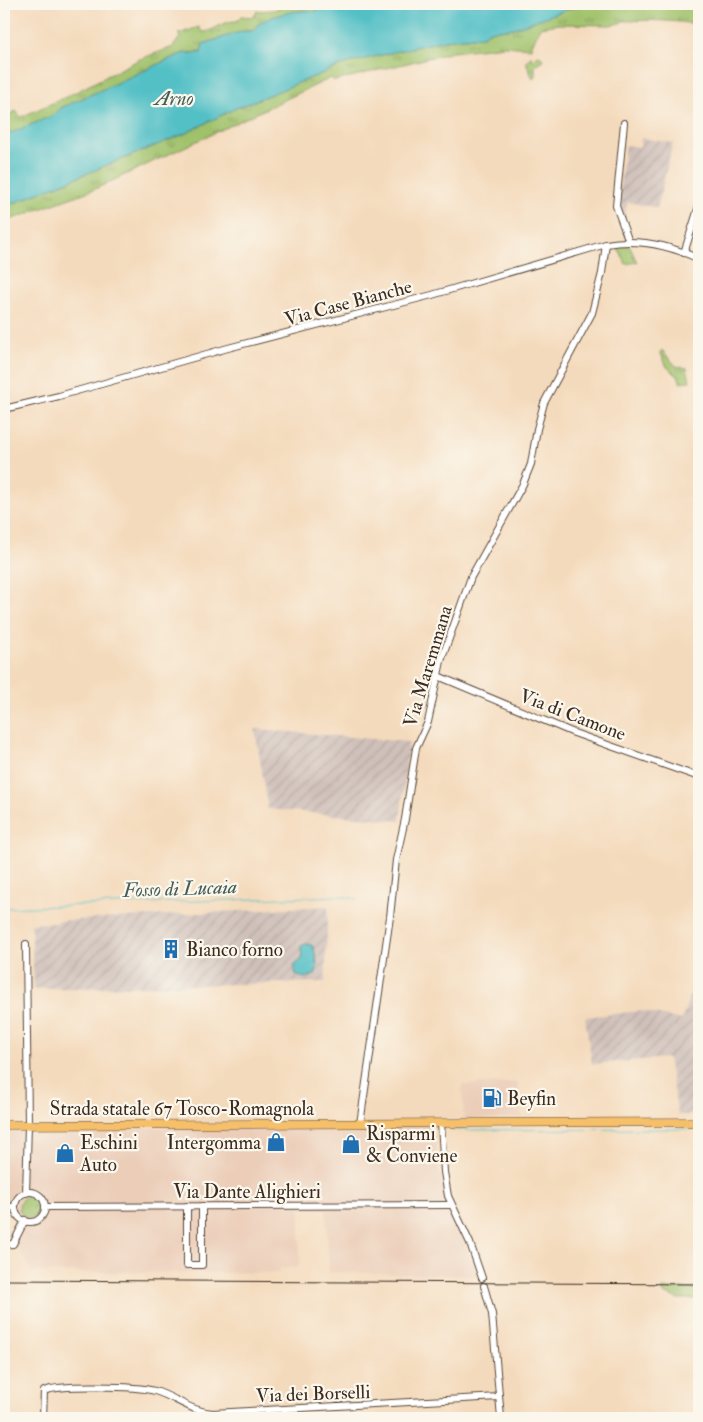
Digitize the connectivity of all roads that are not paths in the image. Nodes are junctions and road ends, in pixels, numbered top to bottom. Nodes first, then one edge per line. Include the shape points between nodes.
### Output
1 (624, 123) dead end
2 (699, 206) edge
3 (629, 242) junction
4 (606, 244) junction
5 (684, 252) junction
6 (699, 259) edge
7 (4, 409) edge
8 (438, 676) junction
9 (699, 777) edge
10 (26, 944) dead end
11 (699, 1122) edge
12 (440, 1123) junction
13 (360, 1124) junction
14 (4, 1125) edge
15 (28, 1125) junction
16 (26, 1192) junction
17 (450, 1205) junction
18 (187, 1206) junction
19 (202, 1206) junction
20 (4, 1207) edge
21 (16, 1207) junction
22 (45, 1207) junction
23 (25, 1220) junction
24 (4, 1245) edge
25 (482, 1278) dead end
26 (484, 1286) dead end
27 (499, 1397) junction
28 (43, 1418) edge
29 (501, 1418) edge

1 - 3 street via 616,206
2 - 5 street
3 - 4 street, Via Case Bianche
3 - 5 street, Via Case Bianche via 655,244
4 - 7 street, Via Case Bianche via 413,300
4 - 8 street, Via Maremmana via 592,313 544,403 536,428 531,464 523,484 470,577
5 - 6 street, Via Case Bianche
8 - 9 street, Via di Camone via 574,733
8 - 13 street, Via Maremmana via 429,717 415,752 397,854
10 - 15 street
11 - 12 main road, Strada statale 67 Tosco-Romagnola
12 - 13 main road, Strada statale 67 Tosco-Romagnola
12 - 17 street
13 - 15 main road, Strada statale 67 Tosco-Romagnola
14 - 15 main road, Strada statale 67 Tosco-Romagnola
15 - 16 street
16 - 21 street via 18,1199
16 - 22 street via 38,1194
17 - 19 street, Via Dante Alighieri
17 - 25 street via 470,1244
18 - 19 street, Via Dante Alighieri
18 - 19 street via 187,1265 202,1265
18 - 22 street, Via Dante Alighieri
20 - 21 street
21 - 23 street via 18,1215
22 - 23 street via 39,1218
23 - 24 street via 13,1244
26 - 27 street via 492,1314
27 - 28 street, Via dei Borselli via 213,1413 200,1412 165,1395 137,1387 60,1388 44,1391
27 - 29 street

